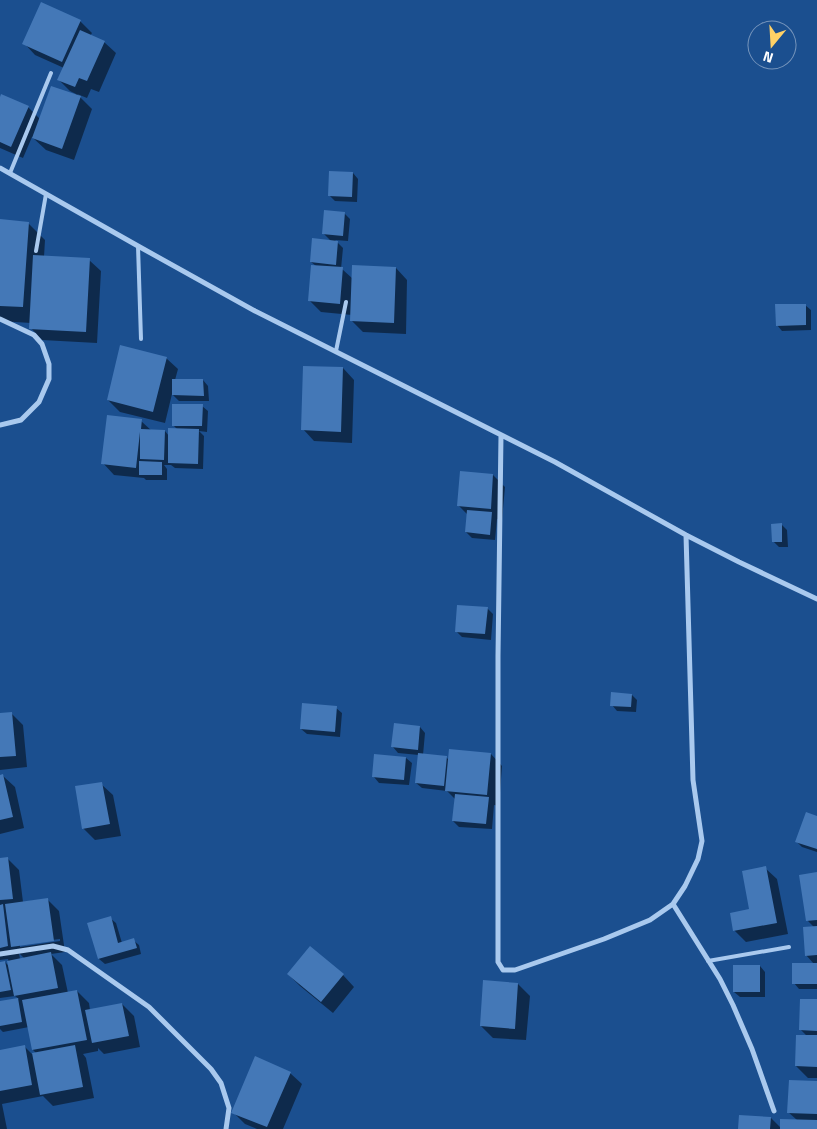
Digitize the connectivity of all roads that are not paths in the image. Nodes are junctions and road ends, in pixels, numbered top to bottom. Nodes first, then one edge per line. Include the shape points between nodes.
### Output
1 (51, 73) dead end
2 (0, 168) edge
3 (10, 173) junction
4 (46, 194) junction
5 (138, 246) junction
6 (36, 251) dead end
7 (346, 302) dead end
8 (0, 319) edge
9 (141, 339) dead end
10 (336, 351) junction
11 (0, 425) edge
12 (501, 435) junction
13 (686, 535) junction
14 (817, 599) edge
15 (673, 904) junction
16 (789, 946) dead end
17 (0, 954) edge
18 (708, 961) junction
19 (774, 1110) dead end
20 (226, 1129) edge

1 - 3 lane
2 - 3 street
3 - 4 street
4 - 5 street
4 - 6 lane
5 - 9 lane
5 - 10 street via 255,311
7 - 10 lane
8 - 11 street via 34,335 42,344 49,364 49,379 39,402 21,420
10 - 12 street
12 - 13 street
12 - 15 street via 498,962 503,970 515,970 650,920
13 - 14 street
13 - 15 street via 693,780 702,841 698,859
15 - 18 street
16 - 18 lane
17 - 20 street via 53,946 68,950 149,1007 221,1083 228,1108
18 - 19 street via 733,1005

